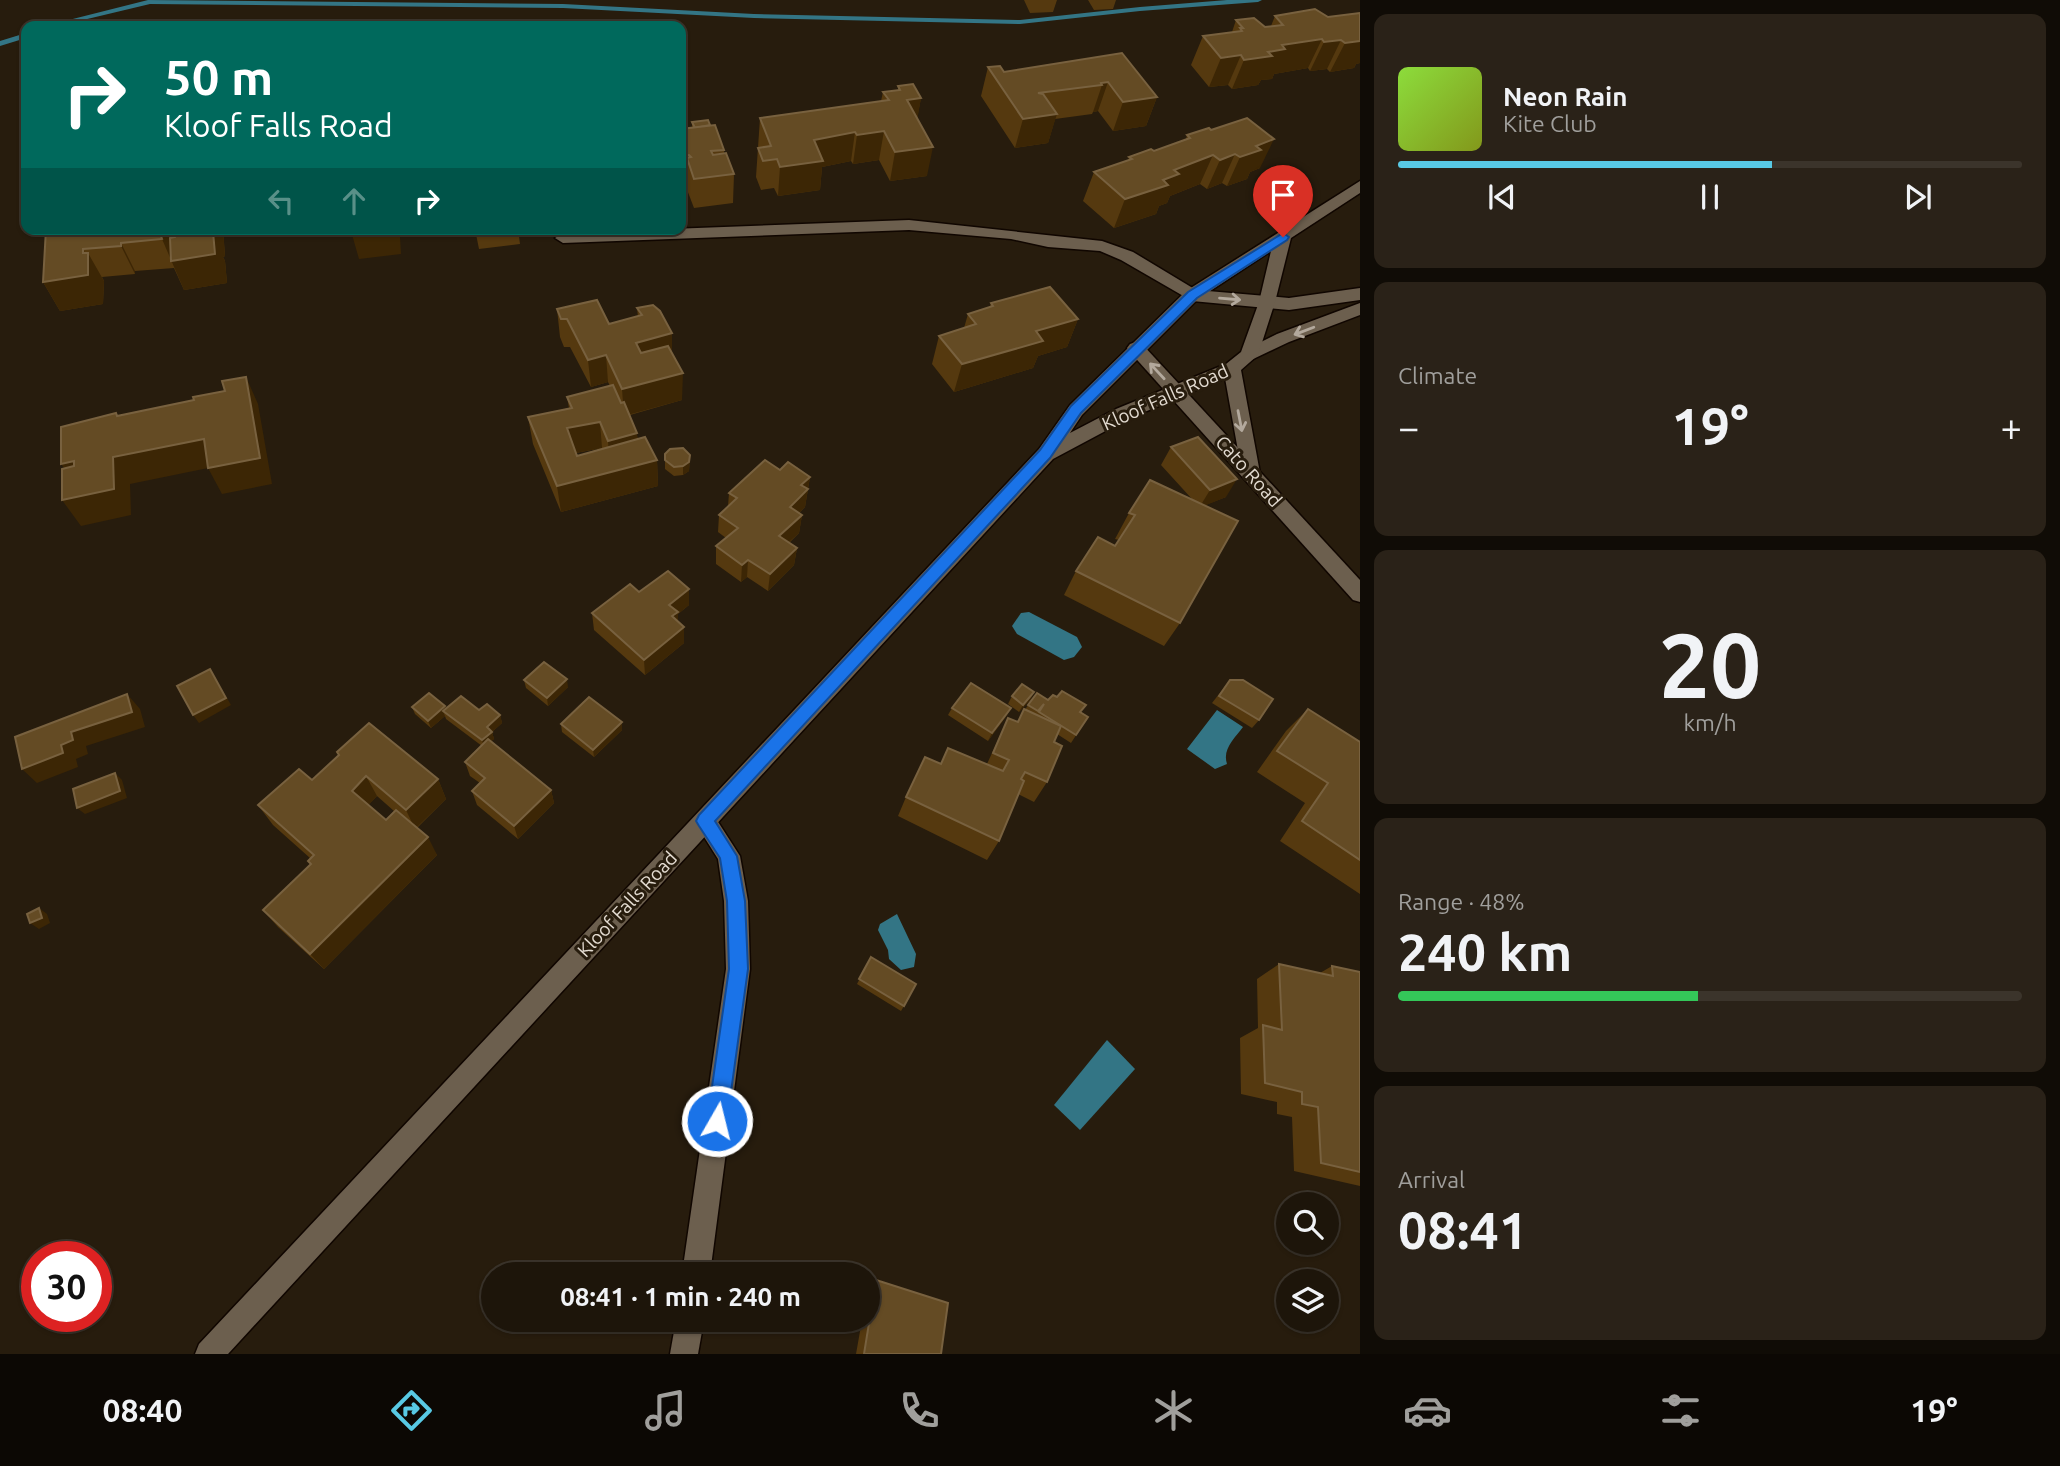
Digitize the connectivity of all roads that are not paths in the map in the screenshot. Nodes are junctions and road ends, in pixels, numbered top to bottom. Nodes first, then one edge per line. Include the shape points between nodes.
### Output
1 (1360, 186) edge
2 (686, 233) edge
3 (643, 235) edge
4 (1283, 237) junction
5 (563, 238) dead end
6 (1360, 294) edge
7 (1192, 295) junction
8 (1268, 302) junction
9 (1360, 309) edge
10 (1136, 348) junction
11 (1249, 355) junction
12 (1232, 368) junction
13 (1177, 393) junction
14 (1045, 454) junction
15 (1251, 473) junction
16 (1360, 594) edge
17 (705, 821) junction
18 (698, 1262) edge
19 (688, 1332) edge
20 (209, 1354) edge
21 (684, 1354) edge

1 - 4 main road, Kloof Falls Road
2 - 7 main road via 909,225 1011,234 1102,246
3 - 5 main road
4 - 7 main road, Kloof Falls Road
4 - 8 main road, Kloof Falls Road
6 - 8 main road via 1309,302
7 -> 8 main road
7 - 10 main road, Kloof Falls Road
8 - 11 main road, Kloof Falls Road
9 -> 11 main road
13 -> 10 main road, Cato Road
10 - 14 main road, Kloof Falls Road via 1076,410
11 - 12 main road, Kloof Falls Road
12 - 13 main road, Kloof Falls Road
12 -> 15 main road
13 - 14 main road, Kloof Falls Road via 1122,414
13 - 15 main road, Cato Road
14 - 17 main road, Kloof Falls Road
15 - 16 main road, Cato Road
17 - 18 main road via 729,856 738,969
17 - 20 main road, Kloof Falls Road
19 - 21 main road

